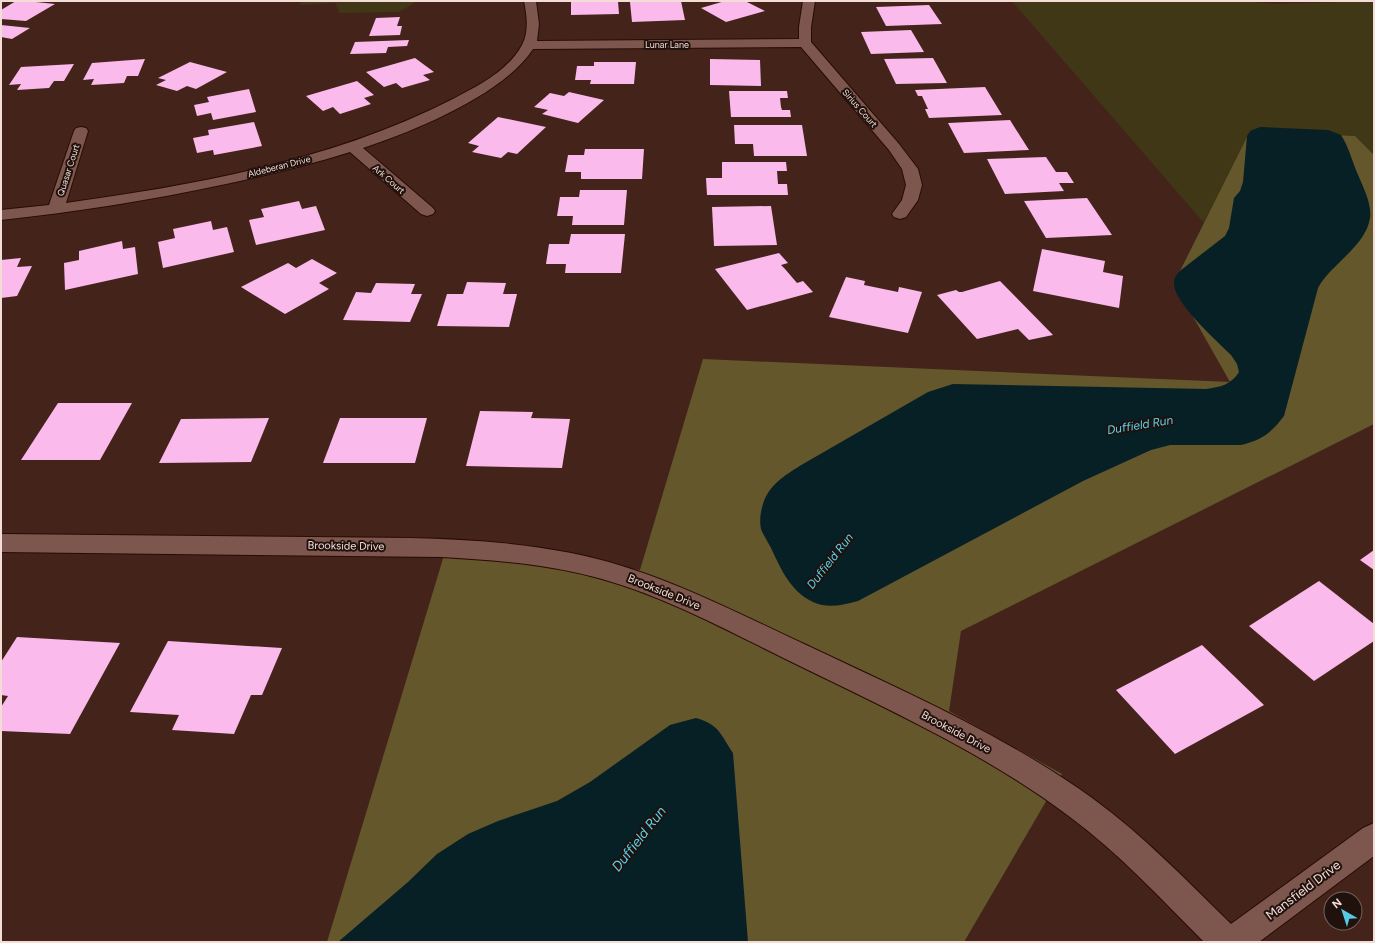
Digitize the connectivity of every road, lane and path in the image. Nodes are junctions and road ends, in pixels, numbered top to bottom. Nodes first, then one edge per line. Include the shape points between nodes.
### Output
1 (530, 1) edge
2 (810, 1) edge
3 (805, 43) junction
4 (529, 44) junction
5 (81, 130) dead end
6 (352, 146) junction
7 (55, 210) junction
8 (427, 211) dead end
9 (900, 214) dead end
10 (1, 215) edge
11 (1, 543) edge
12 (1374, 838) edge
13 (1227, 942) edge
14 (1233, 942) edge

1 - 4 street via 533,23
2 - 3 street
3 - 4 street, Lunar Lane
3 - 9 street, Sirius Court via 910,169 914,185 910,200
4 - 6 street, Aldeberan Drive via 511,68 477,91 421,120
5 - 7 street, Quasar Court
6 - 7 street, Aldeberan Drive via 314,158 229,178 115,201
6 - 8 street, Ark Court
7 - 10 street, Aldeberan Drive
11 - 13 street, Brookside Drive via 474,548 573,562 617,574 686,599 771,640 948,726 1039,778 1082,808 1117,837
12 - 14 street, Mansfield Drive

